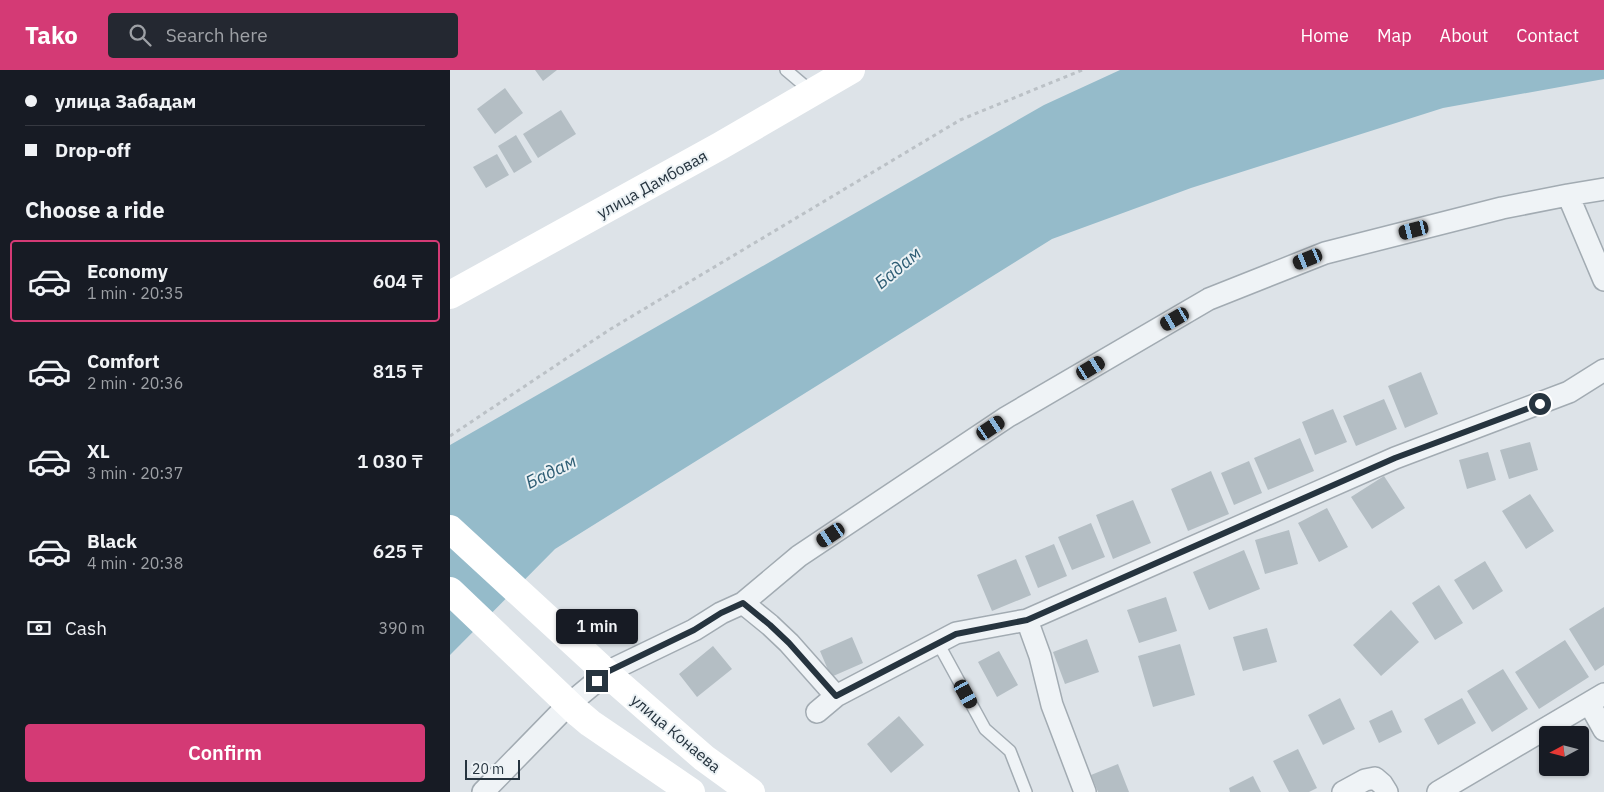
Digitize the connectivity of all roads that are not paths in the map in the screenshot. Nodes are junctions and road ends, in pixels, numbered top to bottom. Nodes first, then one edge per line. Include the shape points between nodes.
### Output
1 (786, 70) edge
2 (851, 70) edge
3 (812, 92) junction
4 (1604, 188) edge
5 (1568, 195) junction
6 (1604, 280) edge
7 (450, 294) edge
8 (1604, 370) edge
9 (450, 529) edge
10 (450, 591) edge
11 (743, 603) junction
12 (1027, 620) junction
13 (938, 643) junction
14 (836, 696) junction
15 (1596, 698) edge
16 (817, 712) dead end
17 (1604, 730) edge
18 (1381, 785) edge
19 (482, 792) edge
20 (690, 792) edge
21 (751, 792) edge
22 (1026, 792) edge
23 (1085, 792) edge
24 (1343, 792) edge
25 (1438, 792) edge

1 - 3 lane
2 - 3 main road, улица Дамбовая
3 - 7 main road, улица Дамбовая
4 - 5 street
5 - 6 street
5 - 11 street via 1502,208 1325,253 1209,299 1007,417 799,556
8 - 12 street via 1569,392 1395,458
9 - 21 main road, улица Конаева, bridge via 611,677 704,758
10 - 20 main road, bridge via 590,723
11 - 14 street via 789,643
11 - 19 street via 609,671 568,705
12 - 13 street via 956,634
12 - 23 street via 1052,705
13 - 14 street
13 - 22 lane via 985,729 1010,751
14 - 16 street
15 - 17 street
15 - 25 street
18 - 24 street via 1365,780

